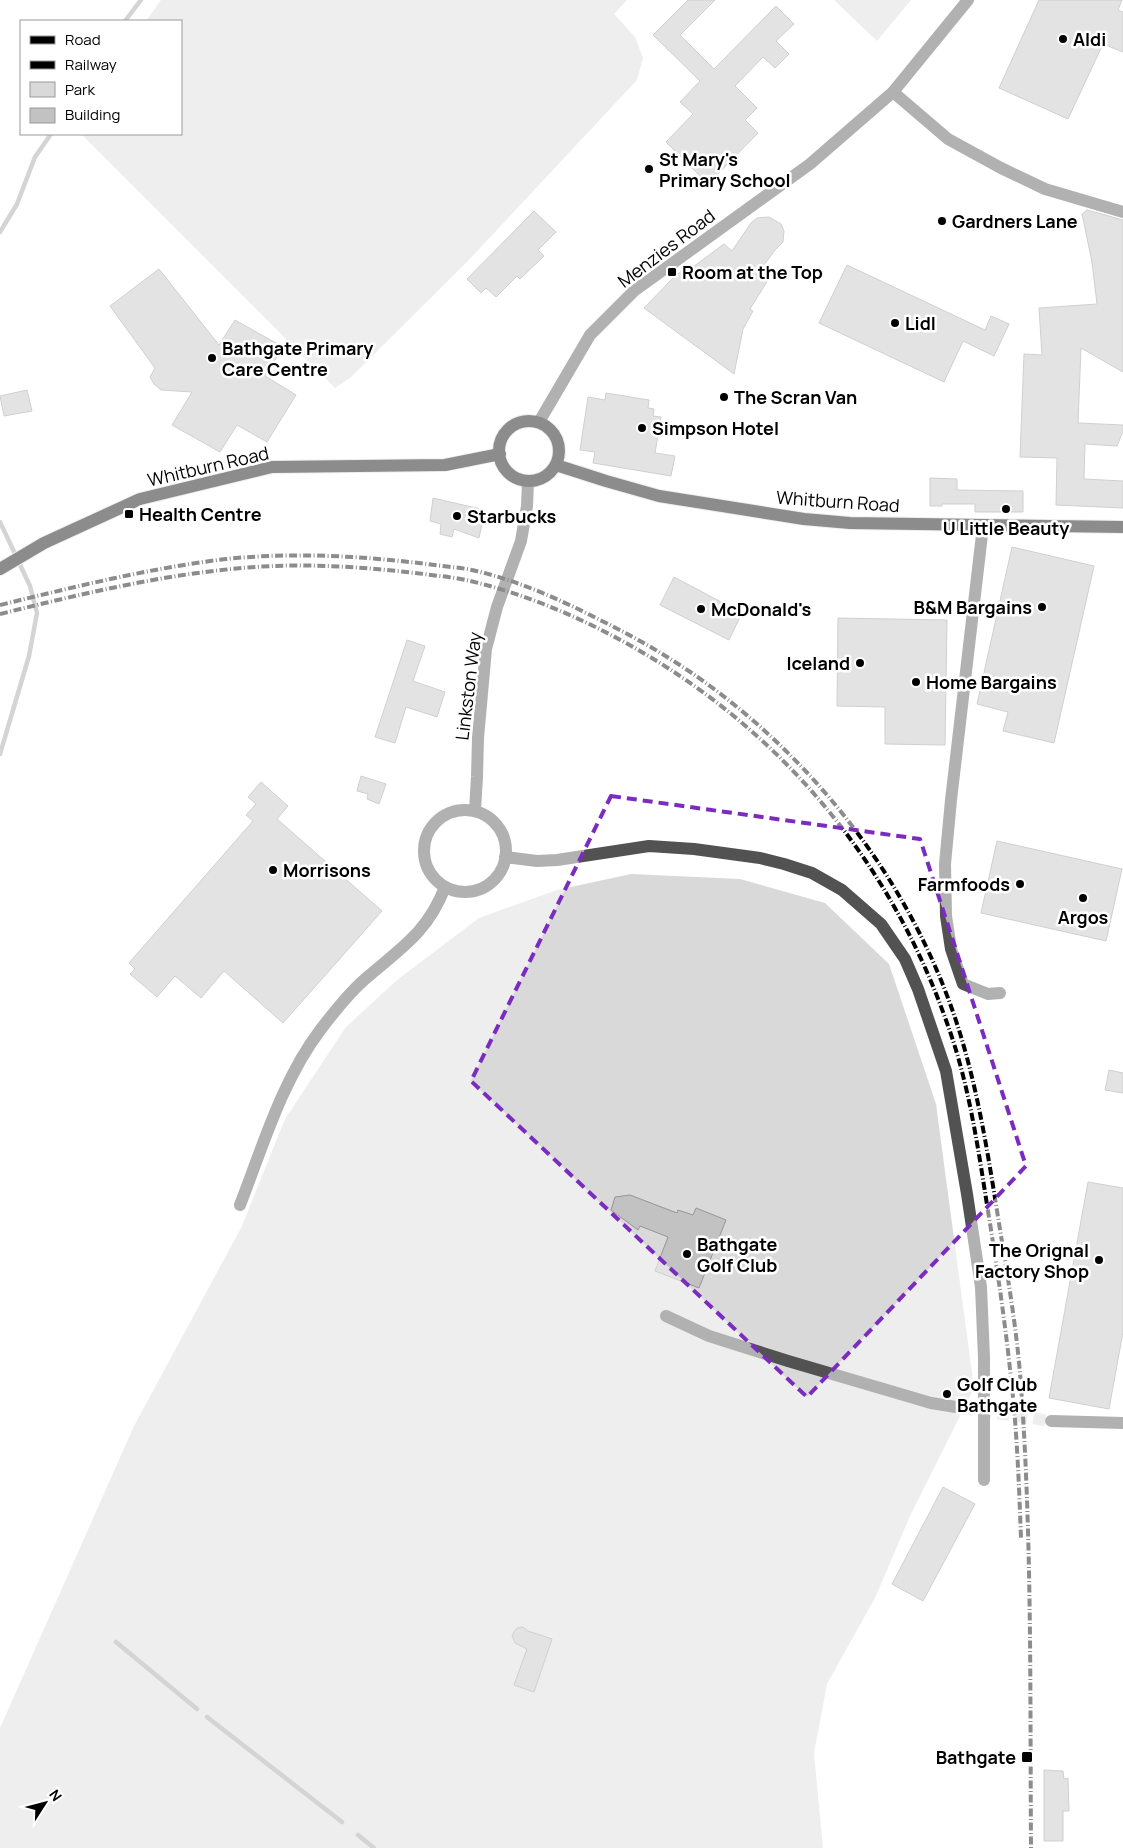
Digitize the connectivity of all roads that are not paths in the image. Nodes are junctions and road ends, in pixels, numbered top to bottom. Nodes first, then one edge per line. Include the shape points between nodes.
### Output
1 (968, 0) edge
2 (893, 92) junction
3 (1123, 212) edge
4 (539, 422) junction
5 (500, 454) junction
6 (556, 464) junction
7 (528, 481) junction
8 (983, 526) junction
9 (1123, 527) edge
10 (2, 568) edge
11 (474, 810) junction
12 (505, 857) junction
13 (445, 887) junction
14 (1000, 993) dead end
15 (240, 1205) dead end
16 (666, 1316) dead end
17 (962, 1408) tunnel mouth
18 (1052, 1421) tunnel mouth
19 (1123, 1422) edge
20 (984, 1480) dead end

1 - 2 street, Menzies Road
2 - 3 street via 948,139 1000,168 1045,190
2 - 4 street, Menzies Road via 810,164 634,291 590,335
4 - 5 main road via 520,422 510,427 500,444
4 - 6 main road via 555,435 559,445
5 - 7 main road via 506,470
5 - 10 main road, Whitburn Road via 445,466 272,467 140,499 38,546
6 - 7 main road via 544,476
6 - 8 main road, Whitburn Road via 659,496 774,516 850,523
7 - 11 street, Linkston Way via 521,541 497,607 486,650
8 - 9 main road, Whitburn Road
8 - 14 street via 950,809 945,864 946,916 951,949 963,984 988,994
11 - 12 street via 494,823 501,833
11 - 13 street via 444,817 431,829 426,840 427,867 434,879
12 - 13 street via 502,869 483,888 458,892
12 - 20 street via 557,860 649,846 760,858 820,878 842,890 880,924 906,959 946,1071 981,1287
13 - 15 street via 438,905 417,934 341,1004 306,1052 277,1111
16 - 17 street via 709,1336 788,1362 931,1403
18 - 19 street

